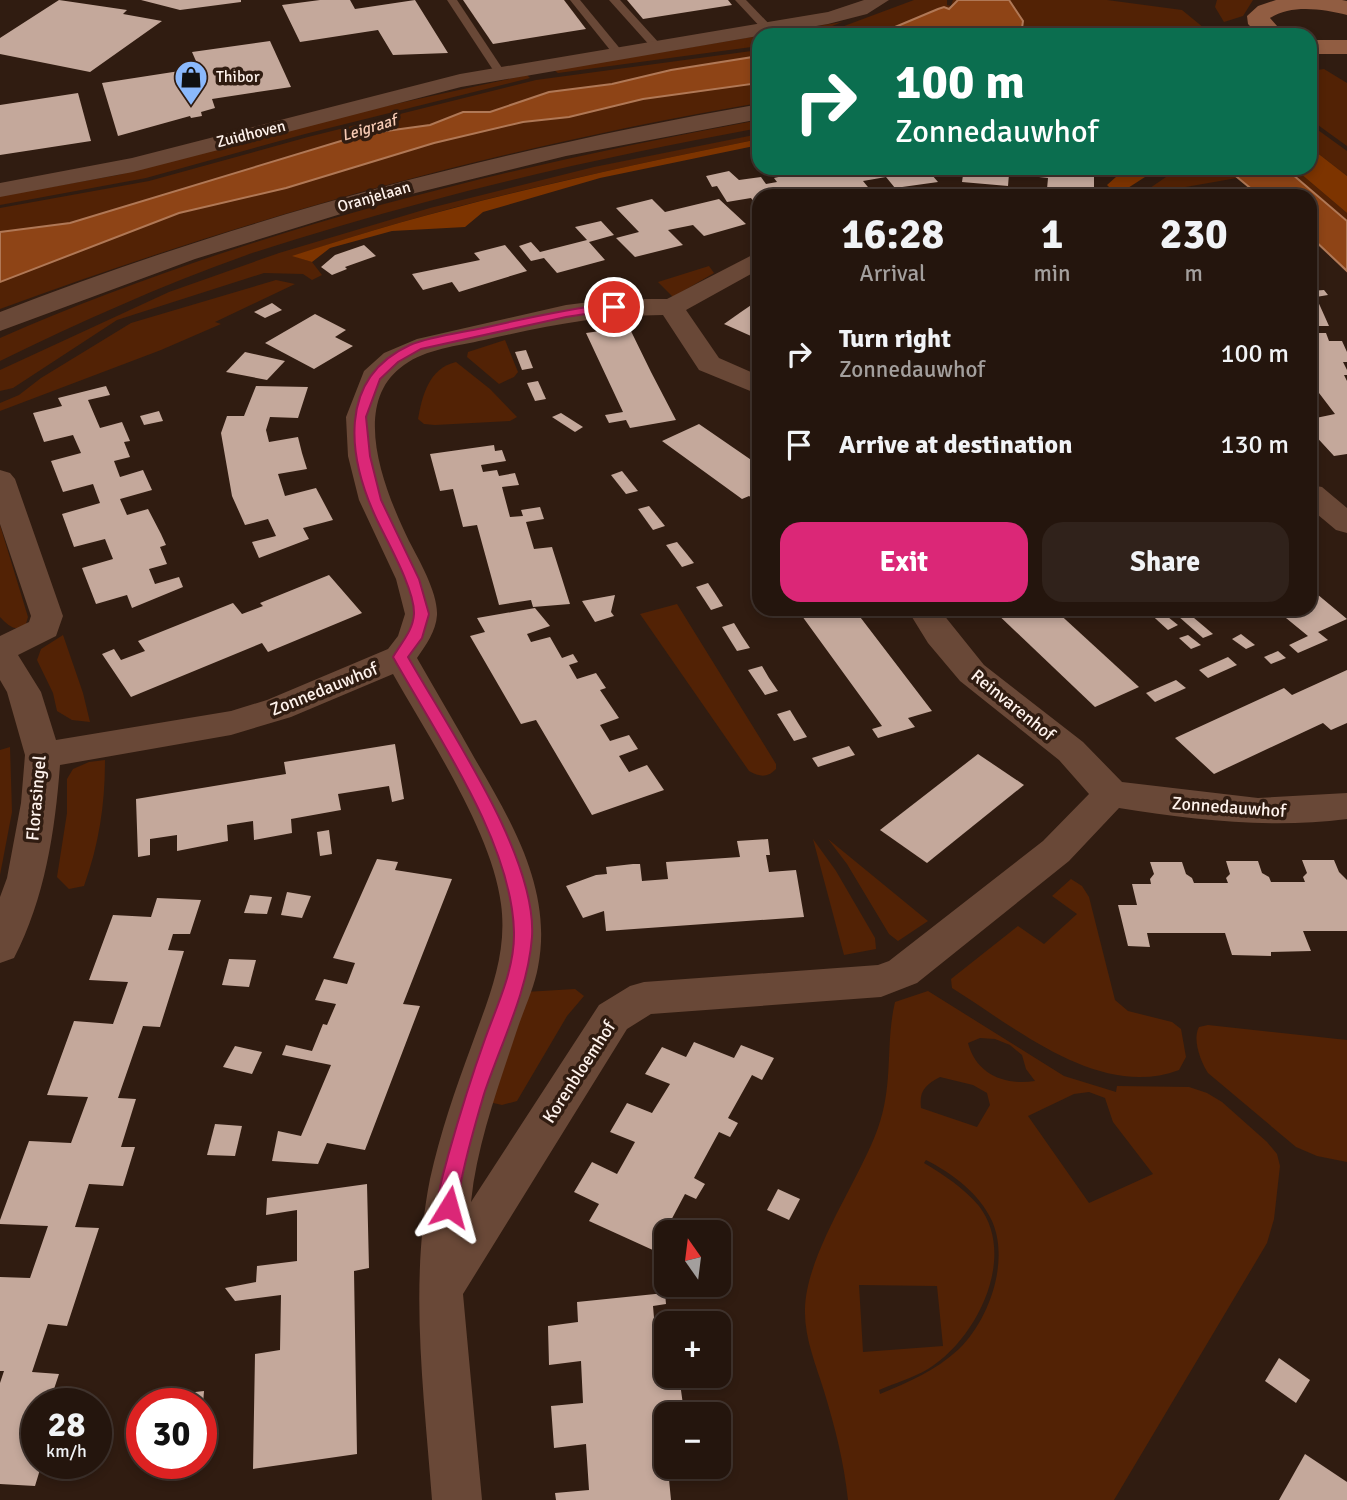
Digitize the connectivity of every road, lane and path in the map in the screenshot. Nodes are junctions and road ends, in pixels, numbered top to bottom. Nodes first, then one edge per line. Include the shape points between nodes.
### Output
1 (452, 0) edge
2 (575, 0) edge
3 (614, 0) edge
4 (740, 0) edge
5 (879, 0) edge
6 (1285, 1) edge
7 (1347, 8) edge
8 (767, 28) edge
9 (773, 28) edge
10 (1264, 28) edge
11 (752, 31) edge
12 (656, 46) junction
13 (1317, 47) edge
14 (1347, 47) edge
15 (618, 53) junction
16 (501, 74) junction
17 (752, 113) edge
18 (0, 190) edge
19 (752, 263) edge
20 (671, 307) junction
21 (0, 322) edge
22 (752, 383) edge
23 (0, 479) edge
24 (1317, 499) edge
25 (1347, 523) edge
26 (928, 616) edge
27 (0, 651) edge
28 (400, 657) junction
29 (43, 755) junction
30 (1111, 794) junction
31 (1347, 806) edge
32 (3, 935) edge
33 (440, 1290) junction
34 (457, 1500) edge

1 - 16 lane
2 - 15 lane
3 - 12 lane
4 - 8 lane
5 - 9 street, Zuidhoven via 860,10
6 - 7 main road
6 - 10 main road via 1258,16
11 - 12 street, Zuidhoven
12 - 15 street, Zuidhoven
13 - 14 main road
15 - 16 street, Zuidhoven
16 - 18 street, Zuidhoven via 133,166
17 - 21 street, Oranjelaan via 555,151 366,199 130,272
19 - 20 street, Zonnedauwhof
20 - 22 street via 709,364
20 - 28 street, Zonnedauwhof via 566,313 417,347 374,377 360,417 363,456 374,500 412,579 421,614 414,638
23 - 27 street, Florasingel via 47,616 44,628
24 - 25 street
26 - 30 street, Reinvarenhof via 972,673 1071,751
27 - 29 street, Florasingel via 24,692
28 - 29 street, Zonnedauwhof via 291,705 231,723
28 - 33 street via 490,816 510,864 523,934 518,969 474,1096 452,1179
29 - 32 street, Florasingel via 26,878
30 - 31 street, Zonnedauwhof via 1254,812
30 - 33 street, Korenbloemhof via 1056,851 903,972 881,981 644,998 613,1017
33 - 34 street

